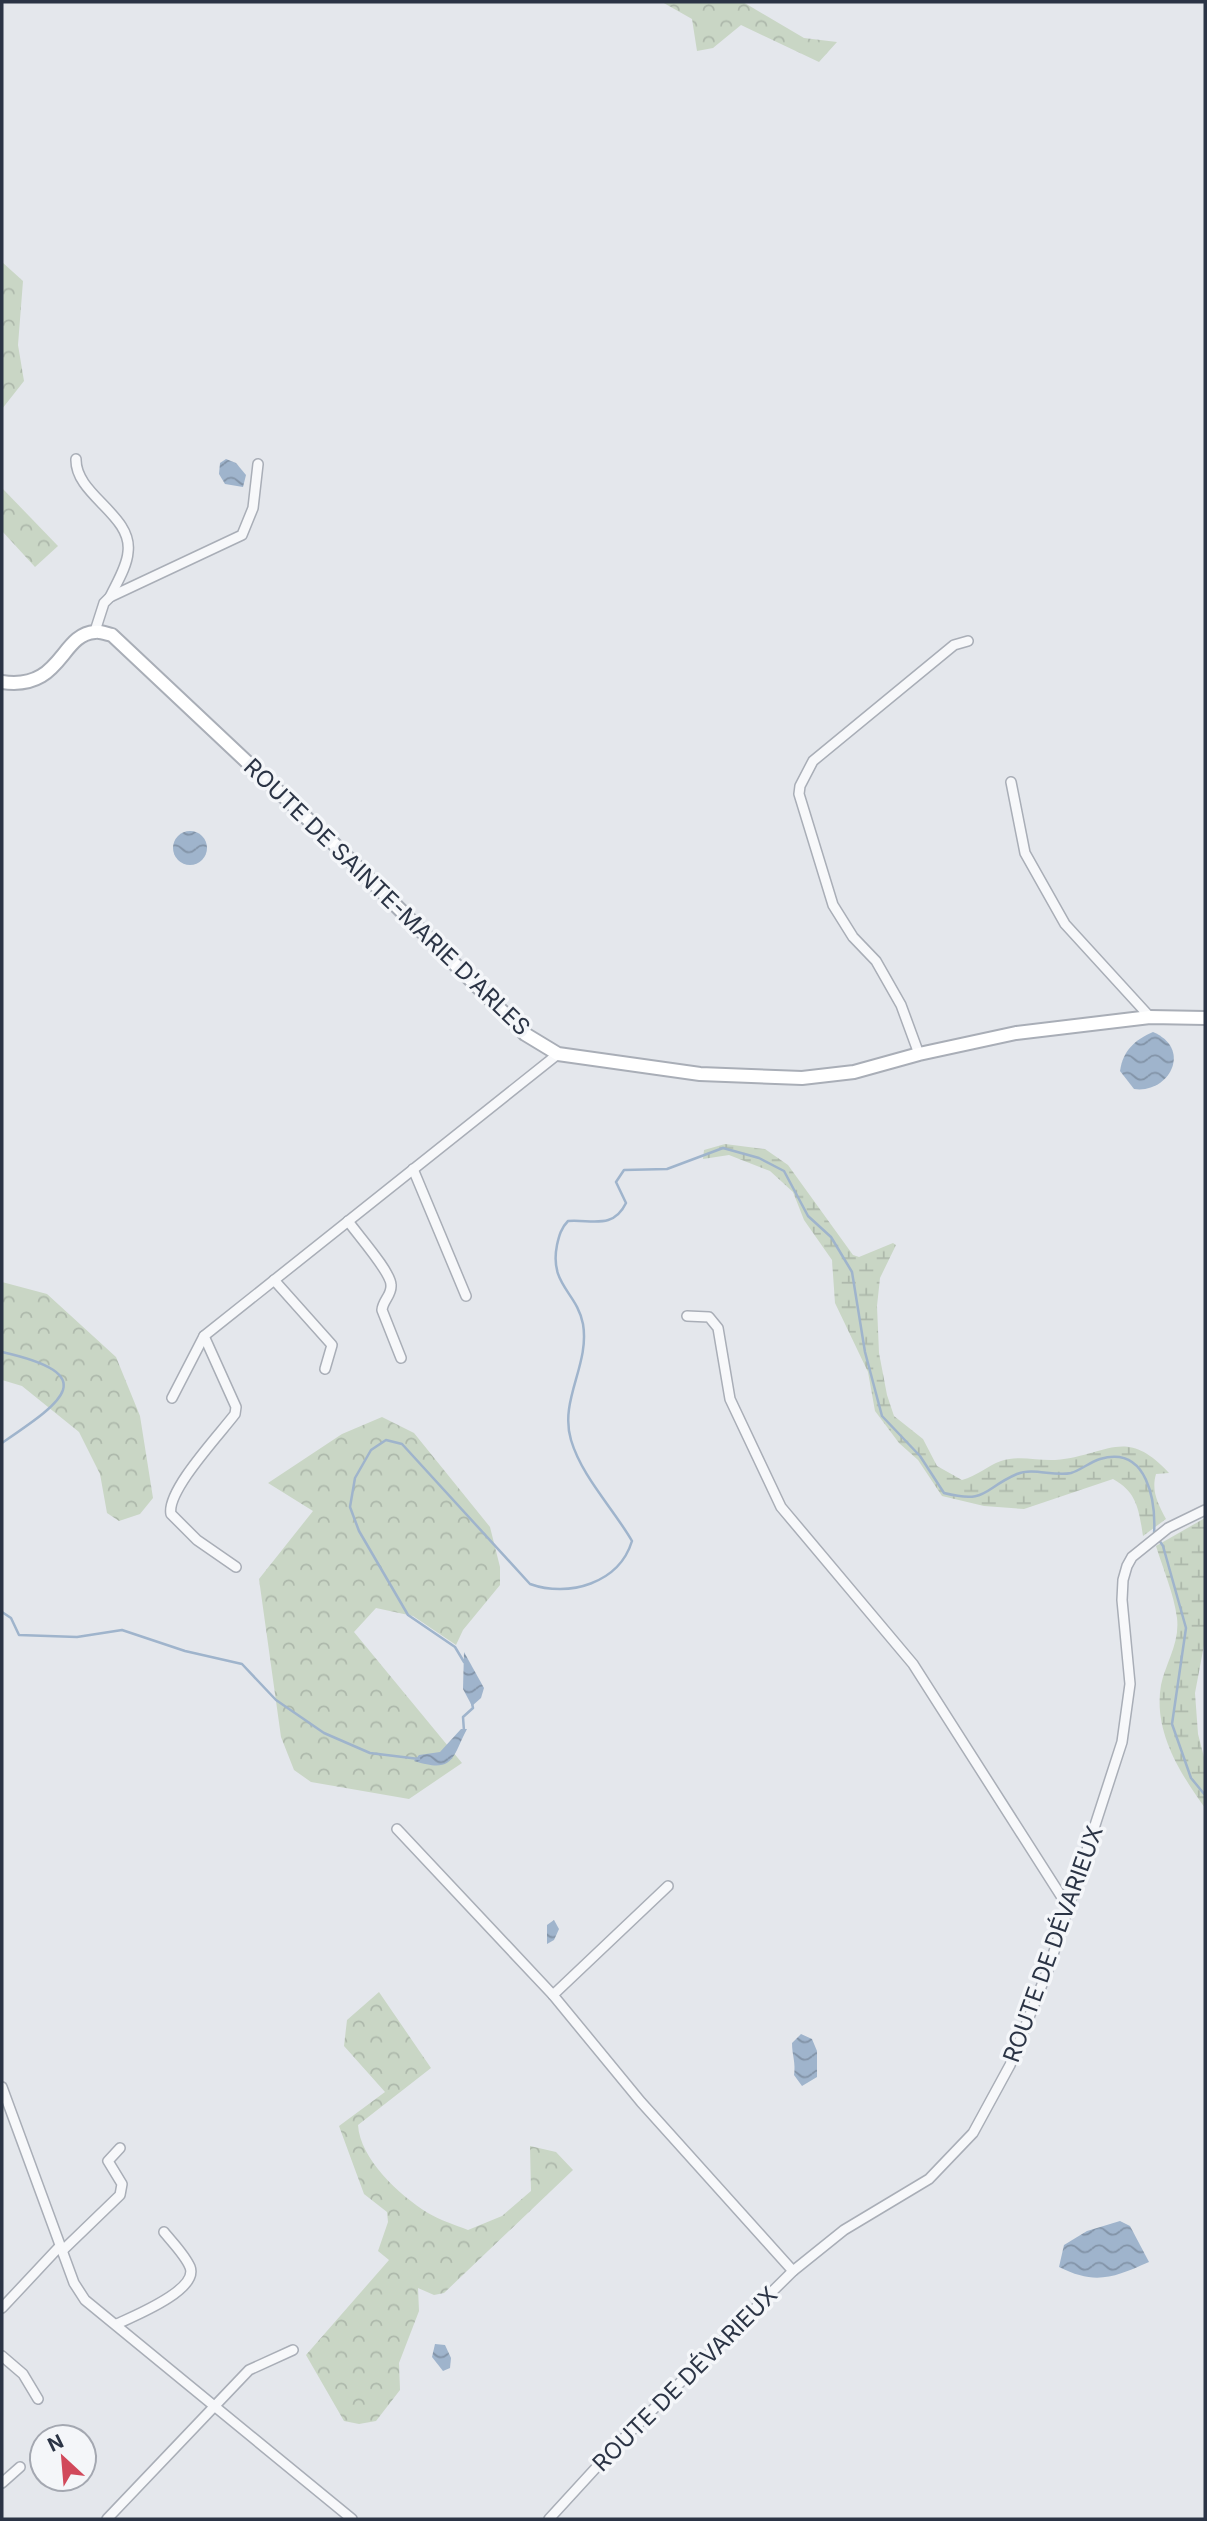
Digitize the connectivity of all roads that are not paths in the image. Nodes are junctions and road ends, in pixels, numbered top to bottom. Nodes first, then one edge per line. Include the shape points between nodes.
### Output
1 (76, 459) dead end
2 (258, 464) dead end
3 (110, 597) junction
4 (95, 631) junction
5 (968, 640) dead end
6 (2, 682) edge
7 (1011, 782) dead end
8 (1150, 1017) junction
9 (1205, 1018) edge
10 (558, 1054) junction
11 (919, 1054) junction
12 (413, 1169) junction
13 (348, 1221) junction
14 (274, 1280) junction
15 (466, 1296) dead end
16 (687, 1316) dead end
17 (204, 1336) junction
18 (401, 1358) dead end
19 (324, 1370) dead end
20 (172, 1398) dead end
21 (1205, 1510) edge
22 (236, 1567) dead end
23 (397, 1829) dead end
24 (668, 1886) dead end
25 (1070, 1910) junction
26 (553, 1995) junction
27 (2, 2087) edge
28 (120, 2148) dead end
29 (164, 2232) dead end
30 (61, 2248) junction
31 (793, 2271) junction
32 (2, 2308) edge
33 (117, 2324) junction
34 (293, 2350) dead end
35 (2, 2356) edge
36 (38, 2399) dead end
37 (214, 2407) junction
38 (20, 2467) dead end
39 (2, 2483) edge
40 (108, 2519) edge
41 (352, 2519) edge
42 (550, 2519) edge

1 - 3 street via 80,477 121,528 128,545
2 - 3 street via 253,508 242,535
3 - 4 street
4 - 6 main road via 76,641 38,680 18,685
4 - 10 main road, ROUTE DE SAINTE-MARIE D'ARLES via 112,635 330,839 525,1034
5 - 11 street via 954,645 813,761 799,794 833,905 853,937 876,961 901,1005
7 - 8 street via 1026,853 1065,924
8 - 9 main road, ROUTE DE SAINTE-MARIE D'ARLES
8 - 11 main road, ROUTE DE SAINTE-MARIE D'ARLES via 1016,1033
10 - 11 main road, ROUTE DE SAINTE-MARIE D'ARLES via 700,1073 802,1078 854,1072
10 - 12 street
12 - 13 street
12 - 15 street
13 - 14 street
13 - 18 street via 390,1279 382,1310
14 - 17 street
14 - 19 street via 332,1345
16 - 25 street via 709,1317 718,1328 730,1399 781,1507 913,1664
17 - 20 street
17 - 22 street via 236,1407 235,1414 176,1491 170,1509 197,1540
21 - 25 street, ROUTE DE DÉVARIEUX via 1168,1528 1132,1557 1122,1580 1130,1684 1122,1742
23 - 26 street
24 - 26 street
25 - 31 street, ROUTE DE DÉVARIEUX via 1010,2065 973,2133 929,2179 844,2230
26 - 31 street via 641,2102
27 - 30 street
28 - 30 street via 108,2161 120,2179 120,2194
29 - 33 street via 189,2265 188,2282
30 - 32 street
30 - 33 street via 79,2292
31 - 42 street, ROUTE DE DÉVARIEUX via 615,2447
33 - 37 street
34 - 37 street via 249,2370
35 - 36 street via 23,2374
37 - 40 street
37 - 41 street
38 - 39 street

